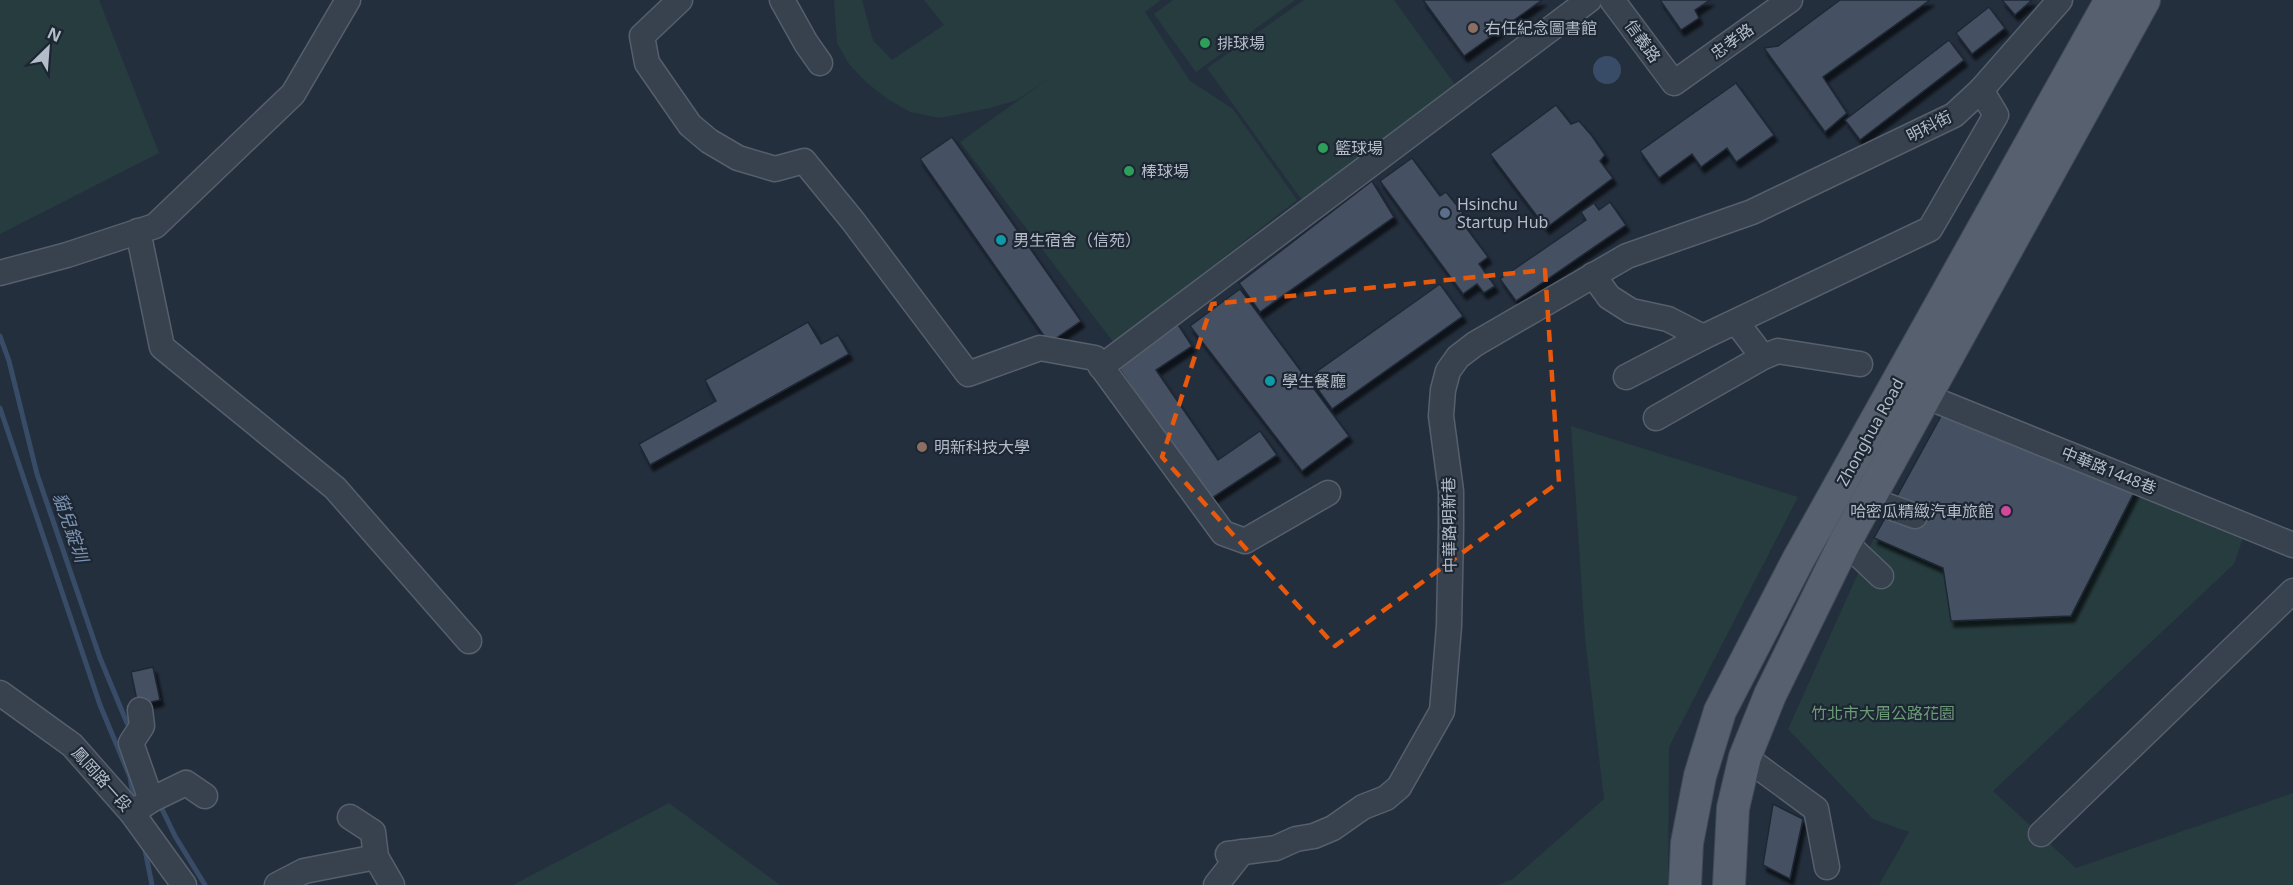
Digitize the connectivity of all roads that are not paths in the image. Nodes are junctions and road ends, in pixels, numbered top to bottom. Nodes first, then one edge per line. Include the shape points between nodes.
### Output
1 (348, 0) edge
2 (680, 0) edge
3 (782, 0) edge
4 (1589, 0) edge
5 (1612, 0) edge
6 (1790, 0) edge
7 (2060, 0) edge
8 (2111, 0) edge
9 (2144, 0) edge
10 (820, 63) dead end
11 (1674, 83) joint
12 (1981, 90) junction
13 (138, 231) junction
14 (0, 273) edge
15 (1593, 275) junction
16 (1737, 323) junction
17 (1703, 337) junction
18 (1763, 357) junction
19 (1860, 364) dead end
20 (1101, 367) junction
21 (1626, 377) dead end
22 (1925, 396) junction
23 (1656, 418) dead end
24 (1328, 492) dead end
25 (1868, 499) junction
26 (1915, 516) dead end
27 (1845, 542) junction
28 (2293, 545) edge
29 (1881, 576) dead end
30 (2293, 591) edge
31 (469, 641) dead end
32 (0, 693) edge
33 (140, 710) dead end
34 (1745, 757) junction
35 (175, 765) dead end
36 (205, 796) dead end
37 (151, 802) junction
38 (350, 817) dead end
39 (2041, 834) dead end
40 (376, 857) junction
41 (1827, 867) dead end
42 (184, 885) edge
43 (277, 885) edge
44 (392, 885) edge
45 (1216, 885) edge
46 (1685, 885) edge
47 (1729, 885) edge

1 - 13 street via 293,94 154,226
2 - 20 street via 642,36 647,63 690,125 738,158 776,169 804,161 968,374 1040,348 1095,358
3 - 10 street
4 - 20 street
5 - 11 street, 信義路
6 - 11 street, 忠孝路
7 - 12 street
8 - 46 main road, Zhonghua Road via 1798,560 1720,711 1700,776 1687,843
9 - 22 main road, Zhonghua Road
12 - 15 street, 明科街 via 1954,115 1797,191 1752,212 1627,256
12 - 16 street via 1996,115 1930,229
13 - 14 street
13 - 31 street via 162,347 335,488
15 - 17 street via 1609,297 1631,311 1668,319
15 - 45 street, 中華路明新巷 via 1475,344 1448,371 1441,416 1451,500 1449,626 1442,711 1399,787 1386,798 1314,836 1276,848 1235,853
16 - 17 street
16 - 18 street
17 - 21 street
18 - 19 street via 1779,351
18 - 23 street
20 - 24 street via 1223,533 1245,541
22 - 25 main road, Zhonghua Road
22 - 28 street, 中華路1448巷
25 - 26 street
25 - 27 main road, Zhonghua Road
27 - 29 street
27 - 34 main road, Zhonghua Road via 1770,695
30 - 39 street
32 - 37 street, 鳳岡路一段
33 - 37 street via 142,726 131,742
34 - 41 street via 1816,809
34 - 47 main road, Zhonghua Road via 1733,808
35 - 37 street
36 - 37 street via 186,783
37 - 42 street, 鳳岡路一段
38 - 40 street via 373,832
40 - 43 street via 303,871
40 - 44 street

